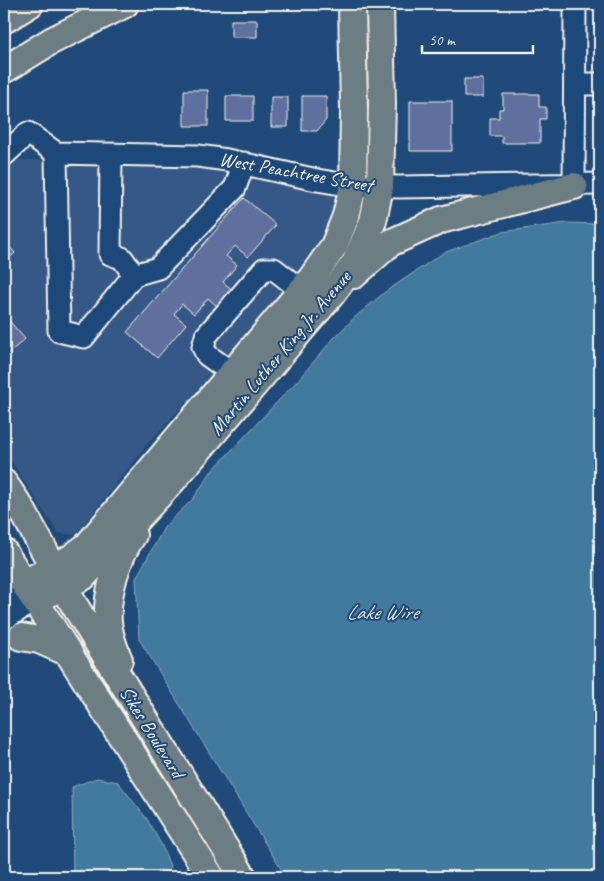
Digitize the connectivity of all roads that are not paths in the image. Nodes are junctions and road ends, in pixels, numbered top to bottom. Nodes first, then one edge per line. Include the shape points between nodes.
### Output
1 (30, 4) edge
2 (125, 4) edge
3 (352, 4) edge
4 (380, 4) edge
5 (575, 4) edge
6 (4, 20) edge
7 (4, 70) edge
8 (575, 84) junction
9 (600, 84) edge
10 (56, 153) junction
11 (4, 155) edge
12 (111, 155) junction
13 (244, 163) junction
14 (600, 184) edge
15 (353, 186) junction
16 (574, 186) junction
17 (380, 187) junction
18 (134, 275) junction
19 (301, 290) junction
20 (331, 295) junction
21 (232, 373) junction
22 (173, 480) junction
23 (4, 483) edge
24 (4, 552) edge
25 (59, 576) junction
26 (21, 593) edge
27 (13, 628) edge
28 (69, 653) junction
29 (138, 708) junction
30 (212, 877) edge
31 (243, 877) edge

1 - 6 main road
2 - 7 main road via 51,41
3 - 15 main road, Martin Luther King Jr. Avenue
4 - 17 main road, Martin Luther King Jr. Avenue
5 - 8 street
8 - 9 street
8 - 16 street
10 - 11 street via 28,133
10 - 12 street, West Peachtree Street
10 - 18 street via 59,330 84,337
12 - 13 street, West Peachtree Street via 198,156
12 - 18 street via 110,254 122,258
13 - 15 street, West Peachtree Street
13 - 18 street via 235,188 158,268
14 - 16 street, West Peachtree Street
15 - 17 street, West Peachtree Street
15 - 19 main road, Martin Luther King Jr. Avenue via 334,246
16 - 17 street, West Peachtree Street
16 - 20 main road via 442,220 409,234 390,243
17 - 20 main road, Martin Luther King Jr. Avenue via 373,221 355,263
19 - 21 main road, Martin Luther King Jr. Avenue
19 - 21 street via 274,269 264,270 206,336 203,347 207,355
20 - 22 main road, Martin Luther King Jr. Avenue
21 - 25 main road, Martin Luther King Jr. Avenue via 87,546 71,558
22 - 25 main road, Martin Luther King Jr. Avenue via 82,577
22 - 29 main road via 130,540 117,568 109,597 108,622 112,641
23 - 25 main road, Sikes Boulevard
24 - 26 main road, Sikes Boulevard
25 - 26 main road, Martin Luther King Jr. Avenue
25 - 29 main road, Sikes Boulevard
26 - 27 street
26 - 28 main road, Sikes Boulevard
27 - 28 main road
28 - 30 main road, Sikes Boulevard
29 - 31 main road, Sikes Boulevard

